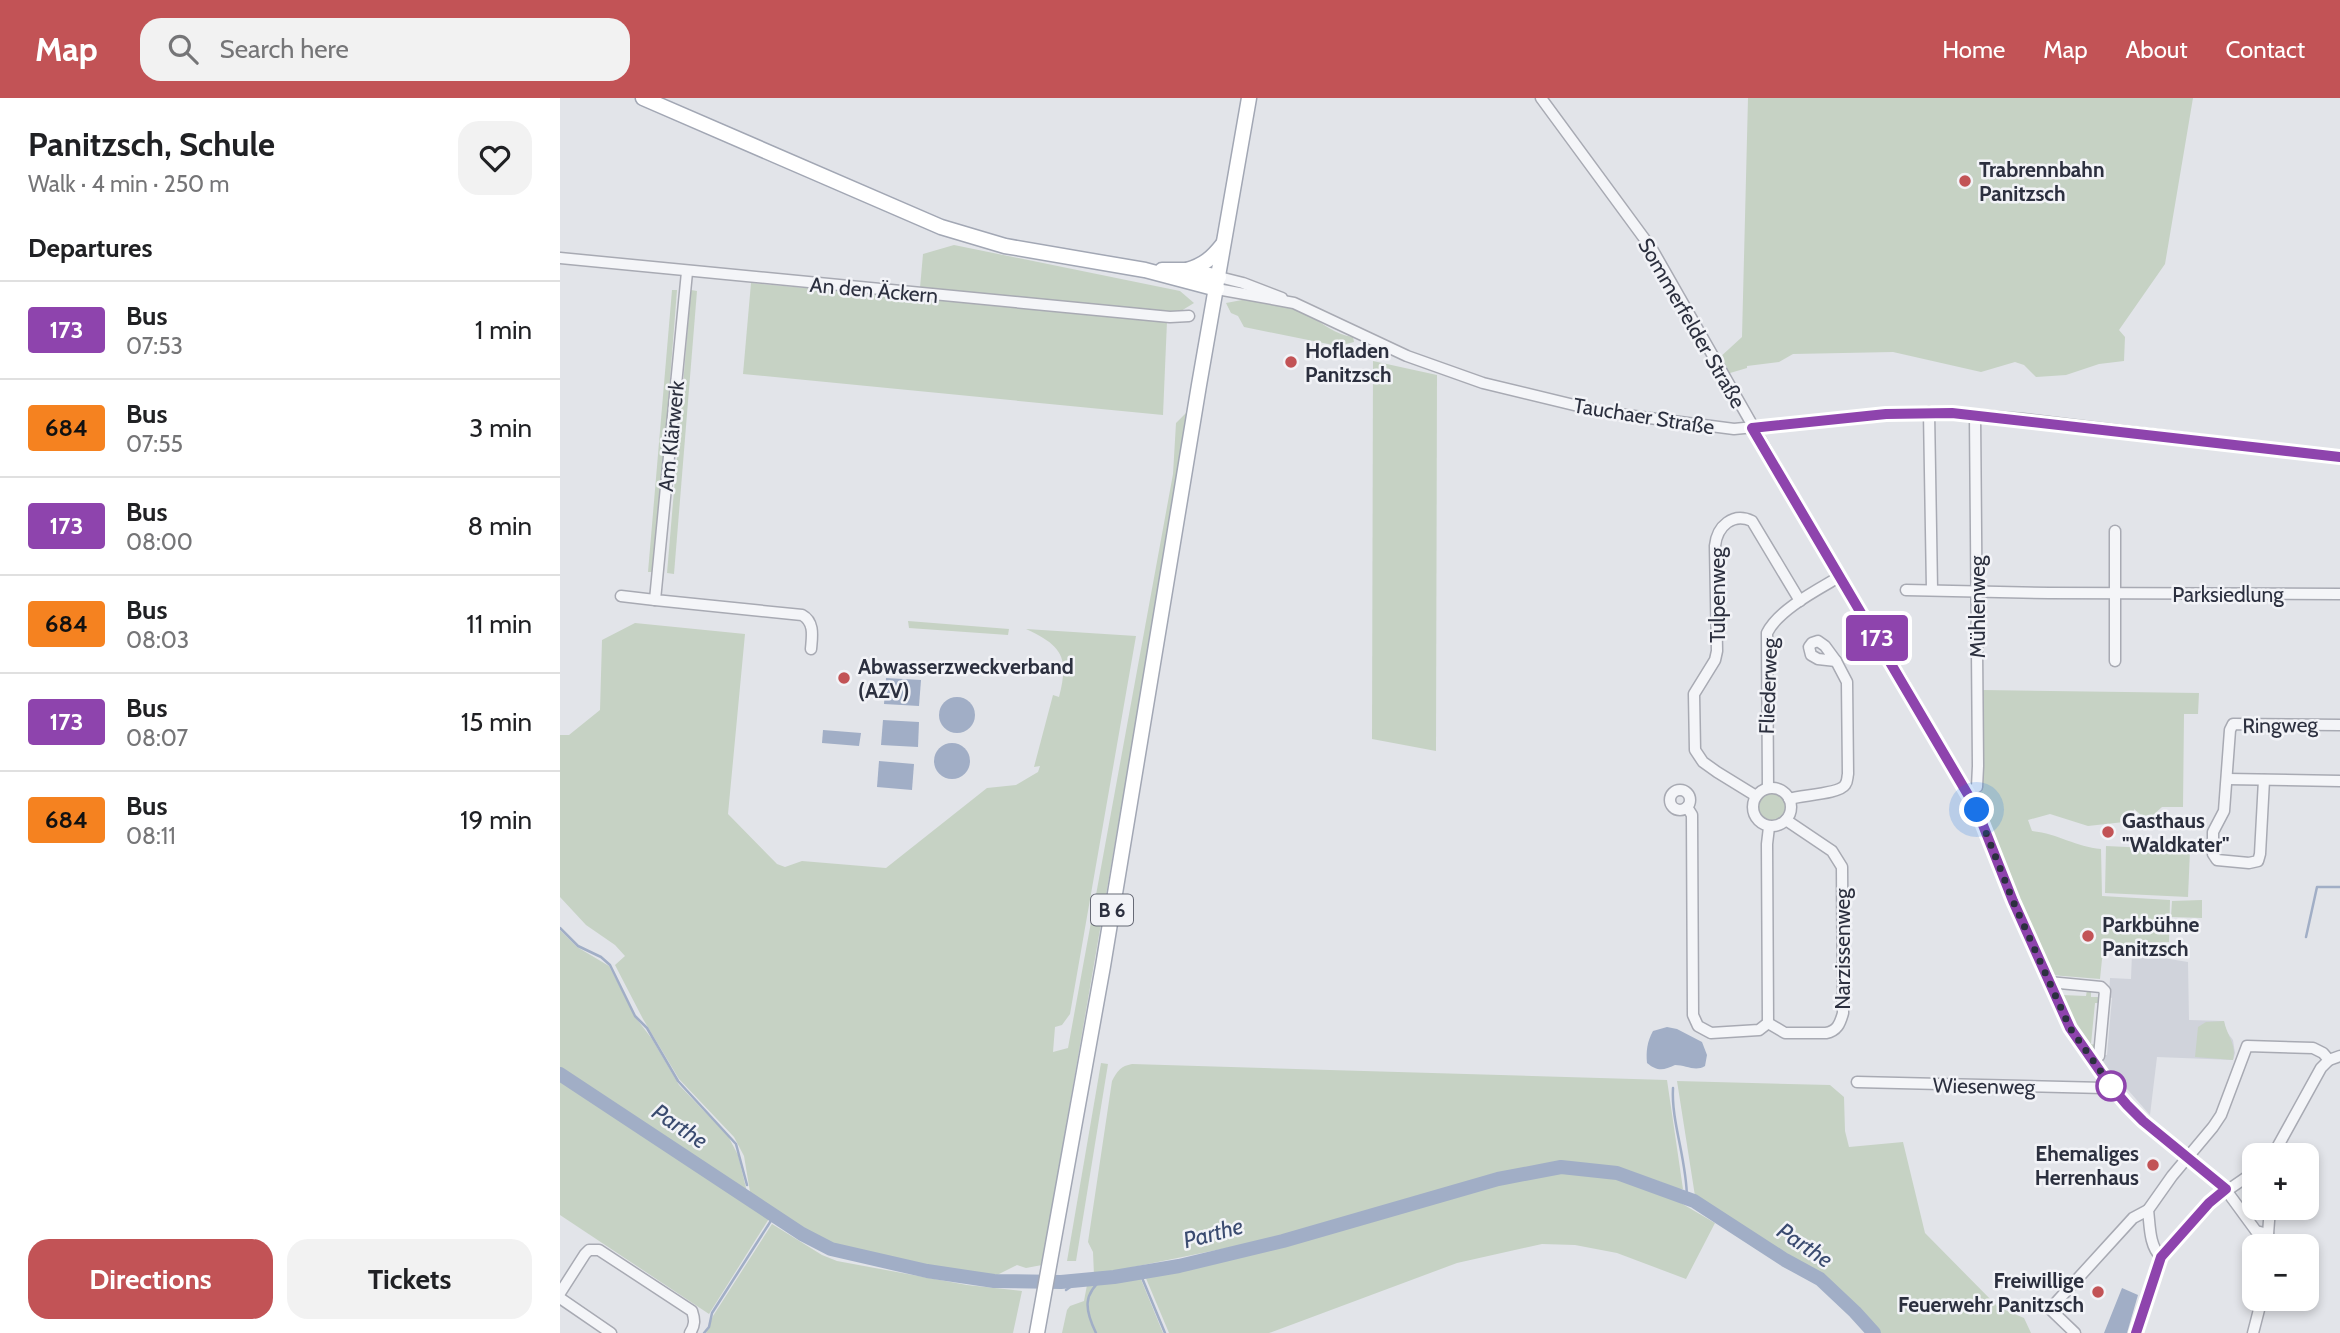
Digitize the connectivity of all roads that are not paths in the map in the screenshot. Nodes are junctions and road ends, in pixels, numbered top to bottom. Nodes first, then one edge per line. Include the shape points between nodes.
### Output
1 (643, 98) edge
2 (1248, 98) edge
3 (1541, 98) edge
4 (1224, 243) junction
5 (560, 258) edge
6 (1145, 270) junction
7 (1187, 270) junction
8 (687, 272) junction
9 (1218, 283) junction
10 (1189, 316) dead end
11 (1929, 412) junction
12 (1975, 415) junction
13 (1752, 428) junction
14 (2340, 457) edge
15 (2115, 531) dead end
16 (1839, 577) junction
17 (1932, 589) junction
18 (1906, 590) dead end
19 (1977, 591) junction
20 (2116, 593) junction
21 (2340, 594) edge
22 (621, 596) dead end
23 (655, 600) junction
24 (1800, 601) junction
25 (811, 649) dead end
26 (1836, 661) dead end
27 (2115, 661) dead end
28 (2340, 725) edge
29 (2227, 779) junction
30 (2264, 780) junction
31 (2340, 781) edge
32 (1768, 788) junction
33 (1967, 793) junction
34 (1756, 796) junction
35 (1789, 799) junction
36 (1687, 807) dead end
37 (1786, 820) junction
38 (1769, 827) junction
39 (2049, 982) junction
40 (1768, 1023) junction
41 (2334, 1058) edge
42 (2093, 1061) junction
43 (1857, 1082) dead end
44 (2109, 1084) junction
45 (2280, 1143) edge
46 (2188, 1157) junction
47 (2242, 1179) edge
48 (2226, 1189) junction
49 (2148, 1210) junction
50 (2269, 1220) edge
51 (2267, 1234) joint
52 (2161, 1257) junction
53 (560, 1293) edge
54 (560, 1298) edge
55 (2259, 1311) edge
56 (611, 1333) edge
57 (690, 1333) edge
58 (1037, 1333) edge
59 (2075, 1333) edge
60 (2136, 1333) edge
61 (2253, 1333) edge

1 - 6 main road via 941,227 1005,246
2 - 4 main road, B 6
3 - 13 street, Sommerfelder Straße via 1652,249
4 - 7 main road via 1211,259
4 - 9 main road, B 6
5 - 8 street, An den Äckern
6 - 7 main road
6 - 9 main road
7 - 9 main road
8 - 10 street, An den Äckern
8 - 23 street, Am Klärwerk
9 - 13 street, Tauchaer Straße via 1262,290 1407,356 1483,383 1603,412 1713,428
9 - 58 main road, B 6
11 - 12 street, Tauchaer Straße
11 - 13 street, Tauchaer Straße
11 - 17 street
12 - 14 street, Tauchaer Straße
12 - 19 street, Mühlenweg
13 - 16 street, Sommerfelder Straße
15 - 20 street
16 - 24 street, Fliederweg
16 - 33 street, Sommerfelder Straße
17 - 18 street, Parksiedlung
17 - 19 street, Parksiedlung
19 - 20 street, Parksiedlung
19 - 33 street, Mühlenweg via 1977,787
20 - 21 street, Parksiedlung
20 - 27 street
22 - 23 street
23 - 25 street via 802,615 812,628
24 - 32 street, Fliederweg via 1766,633
24 - 34 street, Tulpenweg via 1752,521 1736,518 1725,523 1716,540 1717,651 1694,694 1695,750 1703,762
26 - 35 street via 1847,682 1846,784 1839,790
28 - 29 street, Ringweg via 2233,724
29 - 30 street
29 - 30 street, Ringweg via 2223,815 2213,832 2213,856 2222,862 2249,863 2258,861 2260,854
30 - 31 street
32 - 34 street
32 - 35 street via 1779,789
33 - 39 street, Sommerfelder Straße
34 - 38 street via 1754,815
35 - 37 street via 1791,810
36 - 40 street via 1692,815 1693,1015 1698,1026 1712,1033 1759,1030
37 - 38 street
37 - 40 street, Narzissenweg via 1832,851 1842,867 1843,1013 1839,1025 1826,1033 1785,1033
38 - 40 street
39 - 42 street, Sommerfelder Straße via 2070,1028
39 - 42 street via 2105,991 2099,1056
41 - 45 street via 2321,1068
41 - 46 street via 2313,1048 2247,1046 2221,1115
42 - 44 street, Sommerfelder Straße
43 - 44 street, Wiesenweg via 2104,1088
44 - 46 street, Sommerfelder Straße via 2143,1121
46 - 48 street, Sommerfelder Straße
46 - 49 street
47 - 48 street
48 - 51 street, Sommerfelder Straße via 2256,1231
48 - 52 street
49 - 52 street via 2152,1243
49 - 59 street via 2133,1218 2050,1310
50 - 51 street
52 - 60 street
53 - 57 street via 585,1254 595,1249 692,1311 695,1319
54 - 56 street
55 - 61 street

